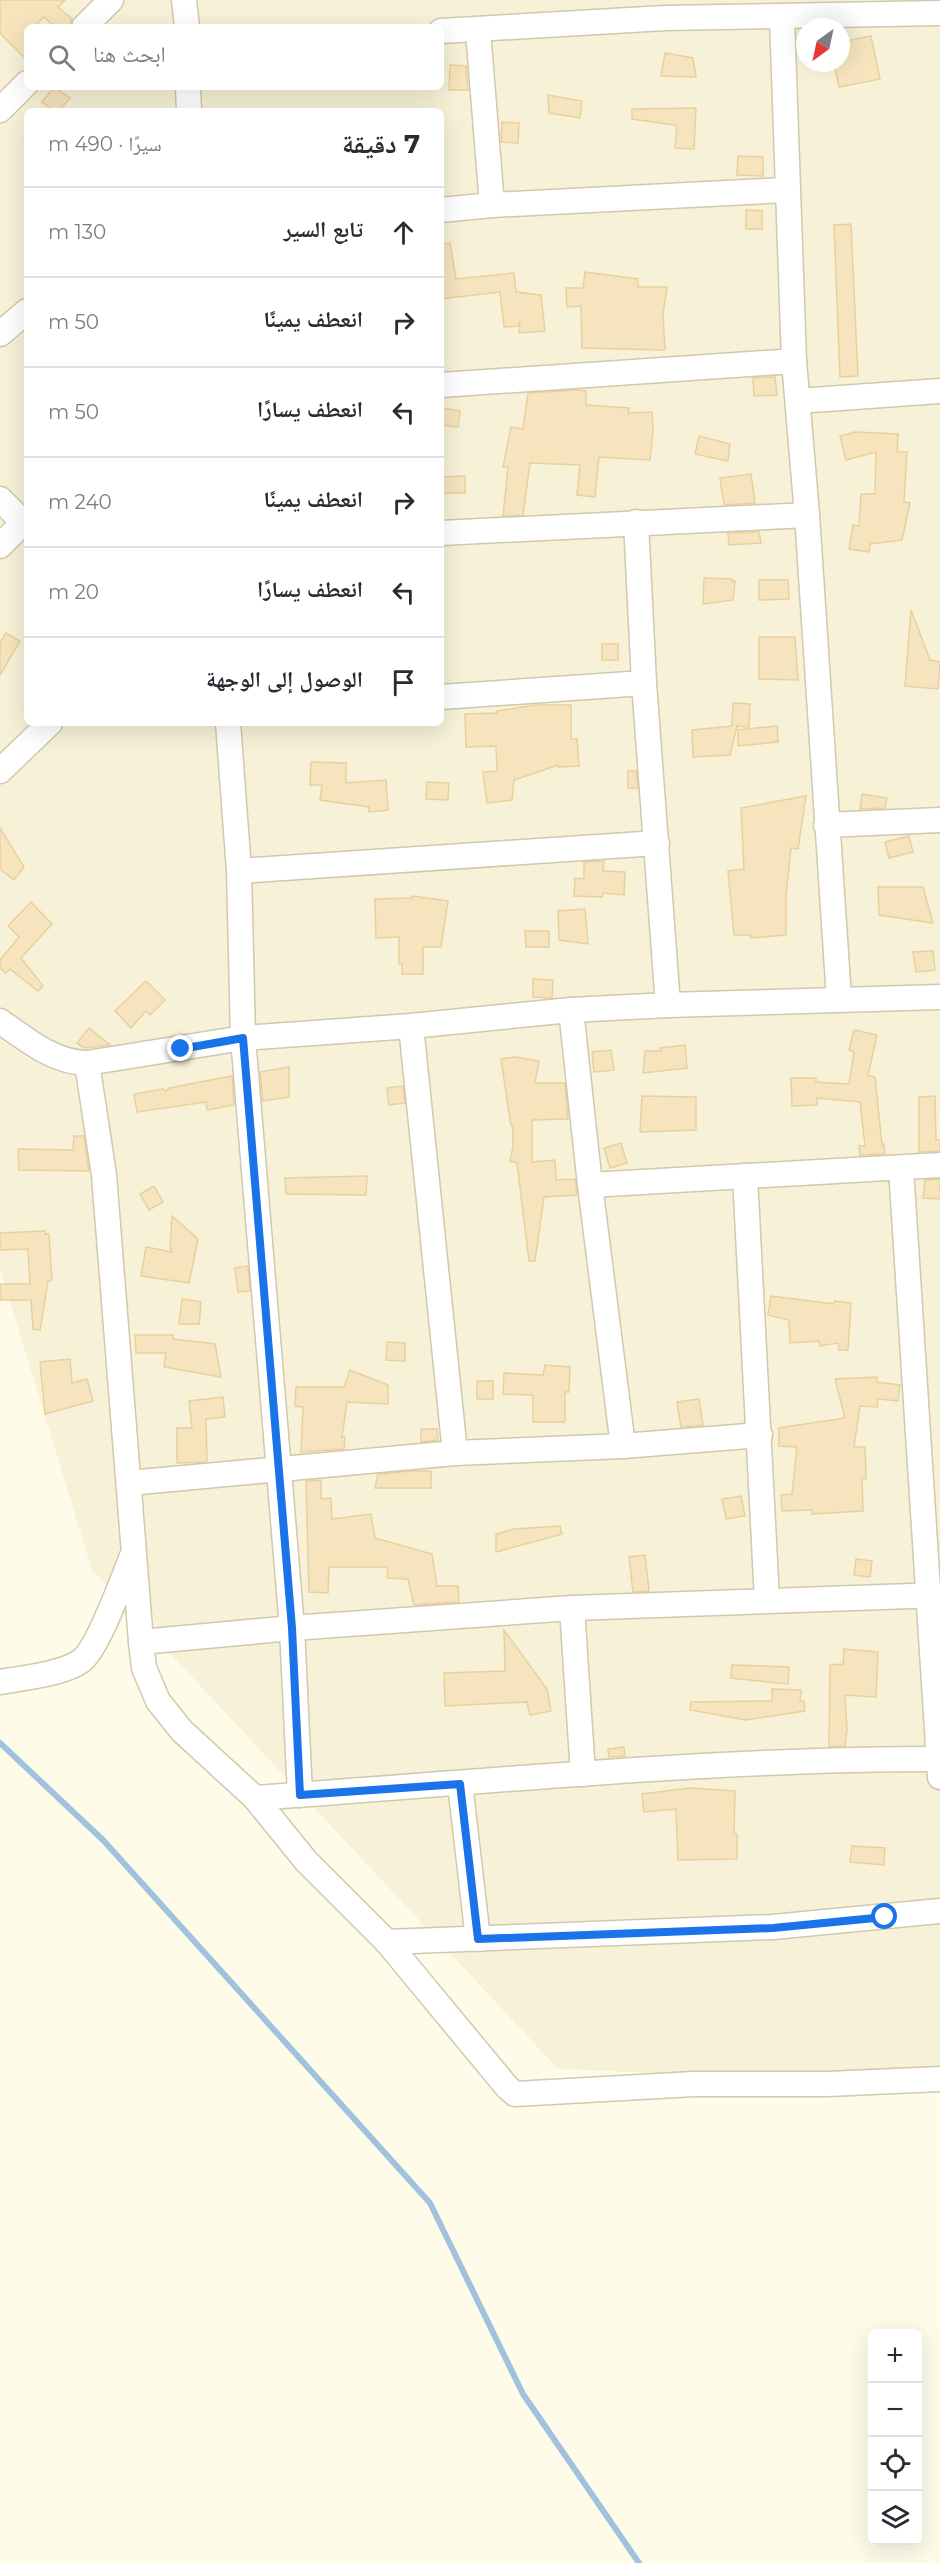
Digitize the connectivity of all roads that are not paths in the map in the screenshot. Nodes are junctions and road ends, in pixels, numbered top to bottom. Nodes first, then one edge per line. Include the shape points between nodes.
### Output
1 (111, 0) edge
2 (184, 0) edge
3 (828, 8) edge
4 (665, 9) edge
5 (940, 13) edge
6 (782, 17) junction
7 (87, 24) edge
8 (187, 24) edge
9 (478, 31) junction
10 (444, 32) edge
11 (24, 86) edge
12 (188, 90) edge
13 (189, 108) edge
14 (0, 110) edge
15 (786, 190) junction
16 (492, 205) junction
17 (444, 210) edge
18 (24, 314) edge
19 (0, 334) edge
20 (794, 361) junction
21 (444, 385) edge
22 (940, 391) edge
23 (798, 401) junction
24 (0, 499) edge
25 (807, 515) junction
26 (24, 520) edge
27 (636, 522) junction
28 (24, 524) edge
29 (444, 533) edge
30 (0, 546) edge
31 (644, 683) junction
32 (444, 697) edge
33 (47, 726) edge
34 (228, 726) edge
35 (0, 771) edge
36 (940, 820) edge
37 (826, 825) junction
38 (657, 843) junction
39 (239, 871) junction
40 (940, 997) edge
41 (839, 999) junction
42 (668, 1005) junction
43 (571, 1010) junction
44 (0, 1021) edge
45 (411, 1026) junction
46 (243, 1038) junction
47 (87, 1063) junction
48 (940, 1165) edge
49 (901, 1168) junction
50 (745, 1176) junction
51 (590, 1185) junction
52 (760, 1435) junction
53 (623, 1446) junction
54 (455, 1453) junction
55 (279, 1470) junction
56 (129, 1483) junction
57 (133, 1554) junction
58 (934, 1595) edge
59 (767, 1600) junction
60 (572, 1608) junction
61 (292, 1628) junction
62 (141, 1642) junction
63 (0, 1682) edge
64 (939, 1768) edge
65 (583, 1774) junction
66 (460, 1784) junction
67 (300, 1795) junction
68 (255, 1798) junction
69 (940, 1911) edge
70 (478, 1939) junction
71 (387, 1942) junction
72 (940, 2079) edge

1 - 7 street
2 - 8 street
3 - 5 street
3 - 6 street
4 - 6 street
4 - 9 street
6 - 15 street
9 - 10 street
9 - 16 street
11 - 14 street
12 - 13 street
15 - 16 street
15 - 20 street
16 - 17 street
18 - 19 street
20 - 21 street
20 - 23 street
22 - 23 street
23 - 25 street
24 - 26 street
25 - 27 street
25 - 37 street
27 - 29 street
27 - 31 street
28 - 30 street
31 - 32 street
31 - 38 street
33 - 35 street
34 - 39 street
36 - 37 street
37 - 41 street
38 - 39 street
38 - 42 street
39 - 46 street
40 - 41 street
41 - 42 street
42 - 43 street
43 - 45 street
43 - 51 street
44 - 47 street via 62,1059
45 - 46 street
45 - 54 street
46 - 47 street
46 - 55 street
47 - 56 street via 104,1175
48 - 49 street
49 - 50 street
49 - 58 street
50 - 51 street
50 - 52 street
51 - 53 street
52 - 53 street
52 - 59 street
53 - 54 street
54 - 55 street
55 - 56 street
55 - 61 street
56 - 57 street
57 - 62 street
57 - 63 street via 83,1660 69,1667
58 - 59 street
58 - 64 street
59 - 60 street
60 - 61 street
60 - 65 street
61 - 62 street
61 - 67 street
62 - 68 street via 144,1668 158,1701 182,1731
64 - 65 street via 854,1759
65 - 66 street
66 - 67 street
66 - 70 street
67 - 68 street
68 - 71 street via 306,1861
69 - 70 street via 773,1928
70 - 71 street
71 - 72 street via 515,2094 694,2084

